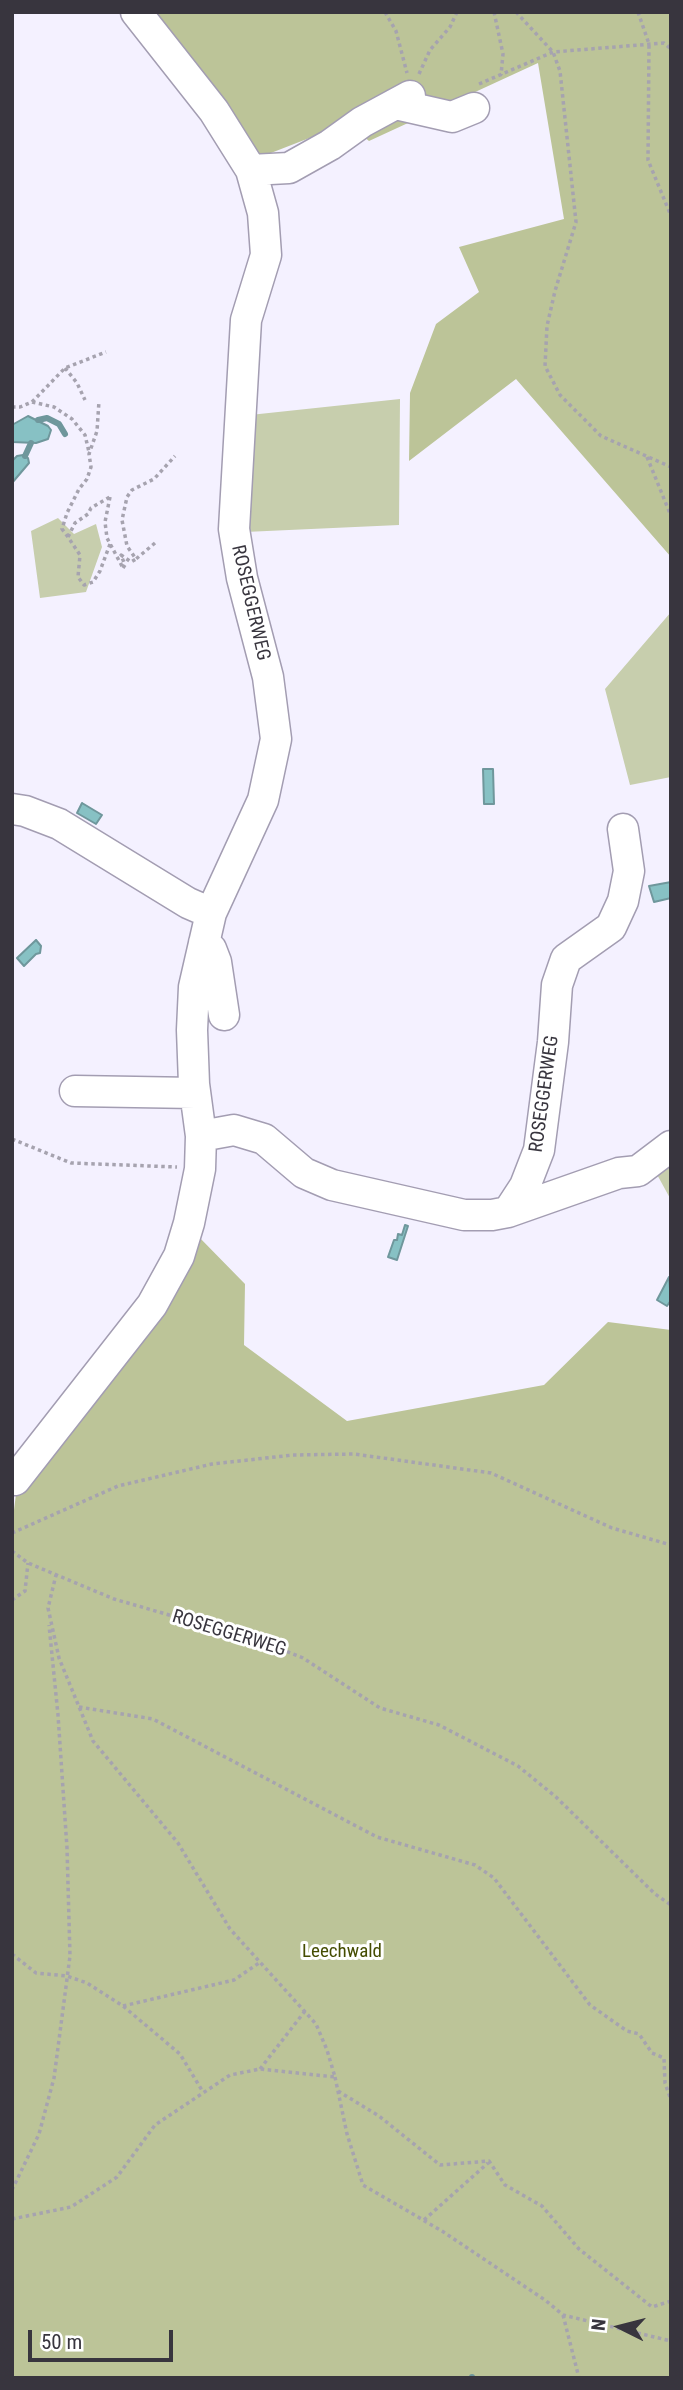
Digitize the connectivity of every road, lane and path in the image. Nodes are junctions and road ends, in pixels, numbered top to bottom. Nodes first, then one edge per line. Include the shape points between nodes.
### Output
1 (136, 12) edge
2 (385, 12) edge
3 (457, 12) edge
4 (494, 12) edge
5 (516, 12) edge
6 (638, 12) edge
7 (649, 44) junction
8 (671, 49) edge
9 (553, 52) junction
10 (402, 100) junction
11 (474, 108) dead end
12 (251, 170) junction
13 (671, 216) edge
14 (106, 352) dead end
15 (65, 368) junction
16 (85, 400) dead end
17 (99, 401) dead end
18 (32, 402) junction
19 (12, 407) edge
20 (89, 454) junction
21 (175, 456) dead end
22 (647, 457) junction
23 (671, 467) edge
24 (671, 516) edge
25 (68, 537) junction
26 (155, 543) dead end
27 (110, 544) junction
28 (136, 559) junction
29 (12, 809) edge
30 (622, 829) dead end
31 (211, 913) junction
32 (204, 943) junction
33 (224, 1015) dead end
34 (75, 1091) dead end
35 (195, 1093) junction
36 (201, 1136) junction
37 (12, 1139) edge
38 (671, 1146) edge
39 (183, 1168) dead end
40 (508, 1212) junction
41 (671, 1445) edge
42 (19, 1466) edge
43 (671, 1493) edge
44 (12, 1533) edge
45 (671, 1545) edge
46 (12, 1551) edge
47 (28, 1563) junction
48 (56, 1575) junction
49 (12, 1600) edge
50 (48, 1608) junction
51 (79, 1707) junction
52 (671, 1905) edge
53 (12, 1954) edge
54 (260, 1962) junction
55 (67, 1976) junction
56 (123, 2006) junction
57 (305, 2011) junction
58 (260, 2069) junction
59 (335, 2077) junction
60 (338, 2091) junction
61 (202, 2092) junction
62 (671, 2100) edge
63 (489, 2161) junction
64 (12, 2190) edge
65 (12, 2219) edge
66 (424, 2220) junction
67 (671, 2301) edge
68 (563, 2315) junction
69 (671, 2341) edge
70 (579, 2378) edge

1 - 12 street, ROSEGGERWEG via 214,111
2 - 10 path via 405,64
3 - 10 path
4 - 9 path via 503,54 501,75
5 - 9 path
6 - 7 path
7 - 8 path via 664,43
7 - 9 path
7 - 13 path via 648,160
9 - 22 path via 565,106 576,222 547,326 545,366 561,394 601,436
10 - 11 street via 452,117
10 - 12 street via 289,168
12 - 31 street, ROSEGGERWEG via 263,213 266,255 246,320 234,529 268,677 276,739 263,800
14 - 15 path
15 - 16 path
15 - 18 path
17 - 20 path via 97,431
18 - 19 path
18 - 20 path via 54,407 72,419 85,435
20 - 25 path via 87,479 62,529
21 - 28 path via 154,480 127,497 122,532
22 - 23 path
22 - 24 path
25 - 27 path via 80,555 78,577 84,585 93,582 100,571
25 - 27 path via 75,523 110,497 105,522
26 - 28 path
27 - 28 path via 123,568 121,555 131,562
29 - 31 street via 59,824
30 - 40 street, ROSEGGERWEG via 629,871 624,901 611,927 566,959 557,985 539,1150 525,1186
31 - 32 street, ROSEGGERWEG
32 - 33 street via 216,962
32 - 35 street, ROSEGGERWEG via 194,987
34 - 35 street
35 - 36 street, ROSEGGERWEG
36 - 40 street via 234,1130 264,1139 304,1173 332,1185 464,1215
36 - 42 street, ROSEGGERWEG via 200,1169 189,1223 179,1256 152,1305
37 - 39 path via 71,1163
38 - 40 street via 638,1171 619,1173
41 - 43 path
44 - 45 path via 118,1486 212,1464 354,1454 491,1473 612,1528
46 - 47 path, ROSEGGERWEG
47 - 48 path, ROSEGGERWEG
47 - 49 path via 25,1591
48 - 50 path
48 - 52 path, ROSEGGERWEG via 114,1599 303,1658 380,1709 439,1725 518,1766
50 - 51 path via 59,1658
50 - 55 path via 67,1848
51 - 54 path via 93,1741 178,1843 230,1929
51 - 62 path via 153,1719 377,1837 475,1865 494,1878 590,2005 627,2031 639,2034 652,2053 664,2058
53 - 55 path via 36,1973
54 - 56 path via 234,1980
54 - 57 path
55 - 56 path
55 - 64 path via 54,2078 39,2134
56 - 61 path via 180,2054
57 - 58 path
57 - 59 path via 316,2024
58 - 59 path
58 - 61 path via 230,2075
59 - 60 path
60 - 63 path via 379,2116 440,2165
60 - 66 path via 363,2185
61 - 65 path via 155,2125 117,2177 71,2207
63 - 66 path
63 - 67 path via 505,2185 542,2206 579,2249 652,2307
66 - 68 path
68 - 69 path
68 - 70 path

